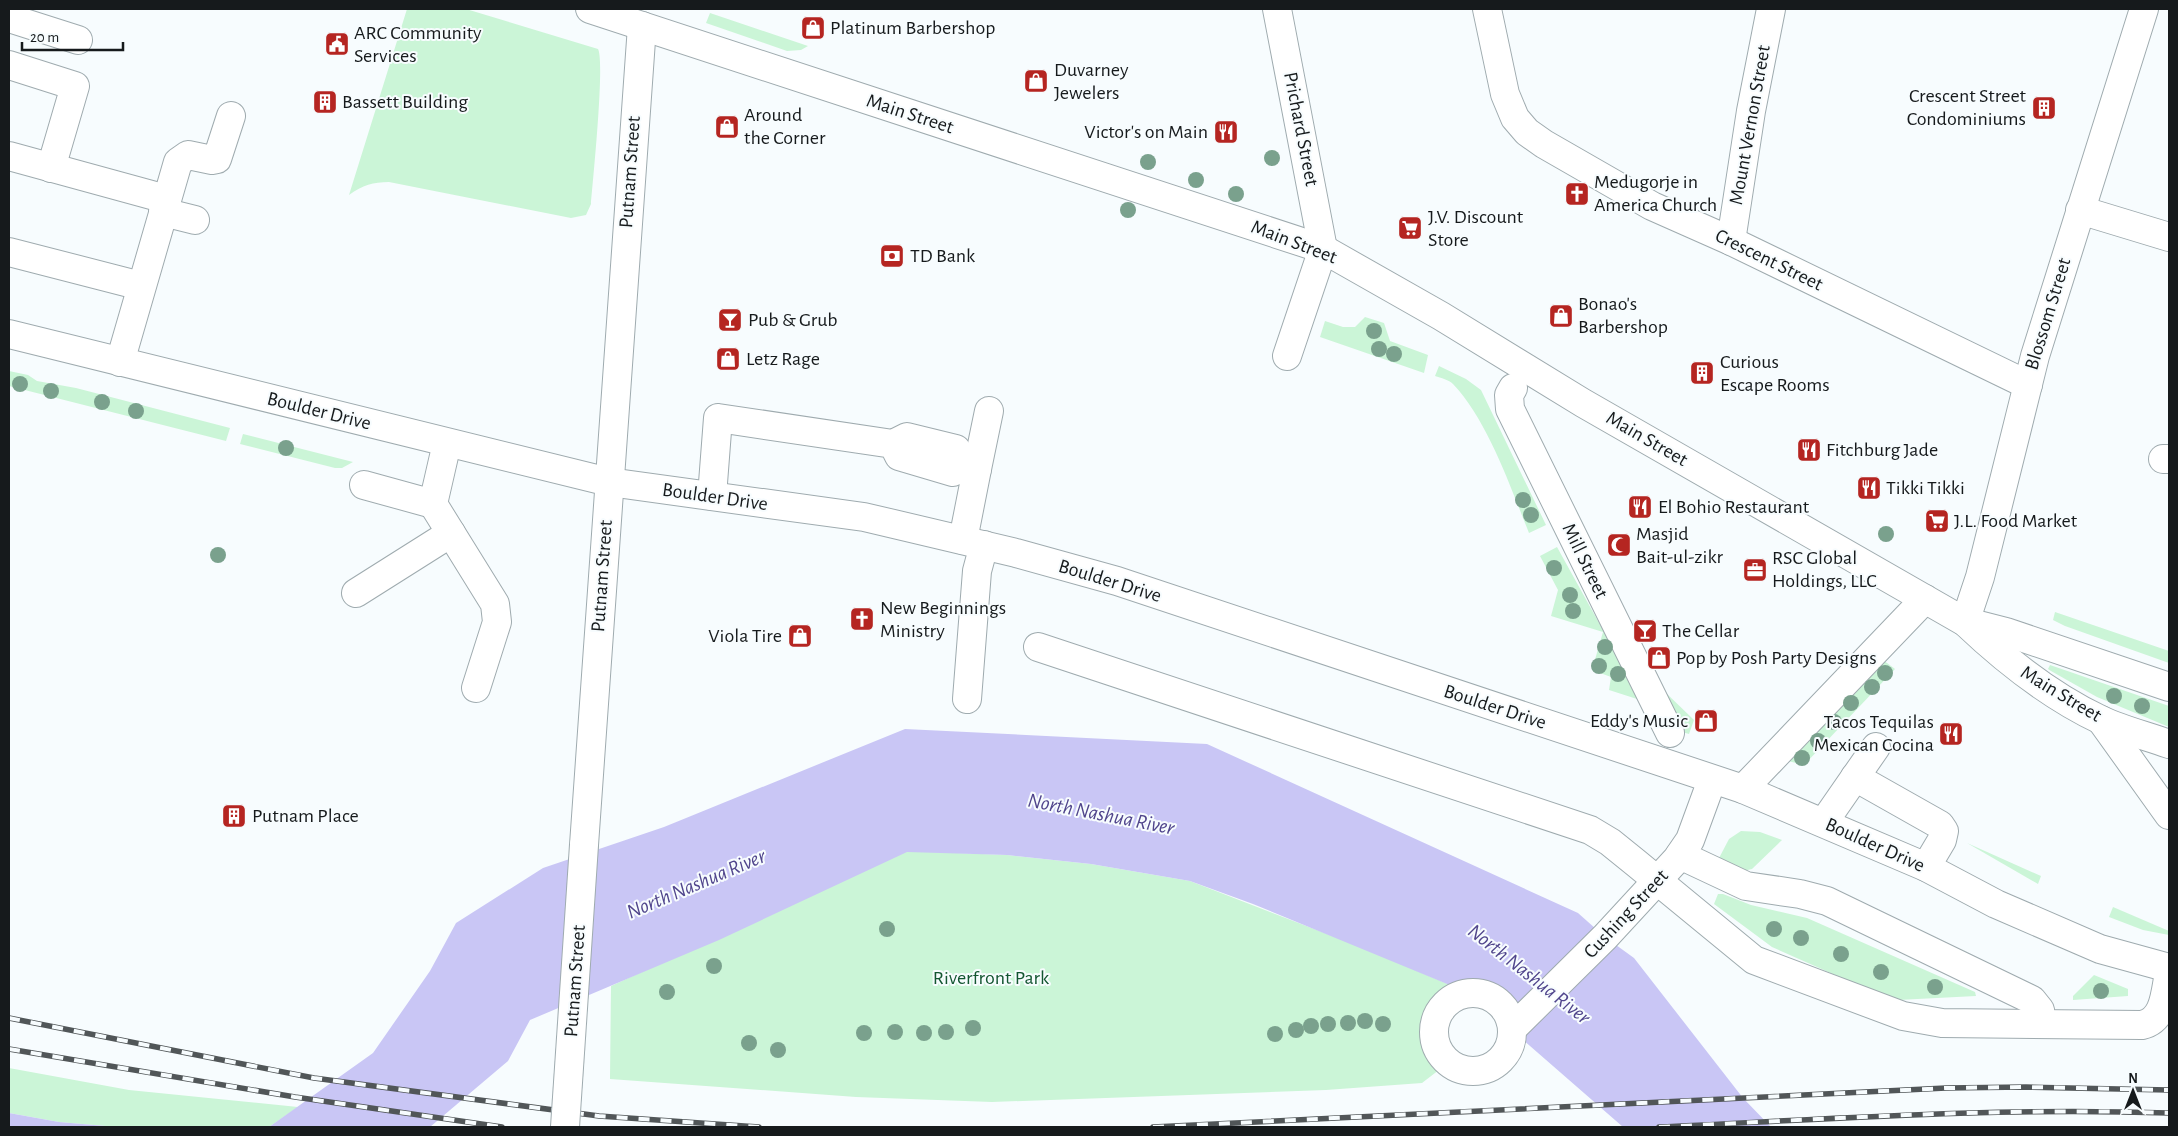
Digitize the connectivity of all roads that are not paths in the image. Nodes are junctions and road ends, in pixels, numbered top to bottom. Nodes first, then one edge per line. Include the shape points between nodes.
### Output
1 (590, 9) edge
2 (1277, 9) edge
3 (1487, 9) edge
4 (1771, 9) edge
5 (2144, 9) edge
6 (645, 17) edge
7 (9, 18) edge
8 (78, 40) dead end
9 (9, 65) edge
10 (231, 116) dead end
11 (9, 156) edge
12 (52, 168) junction
13 (165, 205) junction
14 (2080, 210) junction
15 (195, 220) dead end
16 (2169, 237) edge
17 (1730, 241) junction
18 (1323, 249) junction
19 (9, 252) edge
20 (141, 286) junction
21 (9, 334) edge
22 (1287, 356) dead end
23 (120, 362) junction
24 (2028, 385) junction
25 (1513, 388) dead end
26 (989, 411) dead end
27 (447, 443) junction
28 (972, 467) junction
29 (609, 482) junction
30 (364, 485) dead end
31 (712, 496) junction
32 (433, 504) junction
33 (451, 533) junction
34 (974, 543) junction
35 (356, 593) dead end
36 (1924, 598) junction
37 (1965, 622) junction
38 (1038, 647) dead end
39 (2169, 687) edge
40 (476, 688) dead end
41 (967, 700) dead end
42 (2101, 720) junction
43 (1670, 733) dead end
44 (2169, 744) edge
45 (1876, 747) dead end
46 (1855, 778) junction
47 (1712, 780) junction
48 (1742, 789) junction
49 (2169, 815) edge
50 (1824, 822) junction
51 (1680, 855) junction
52 (1926, 867) junction
53 (1719, 874) junction
54 (1658, 880) junction
55 (1690, 907) junction
56 (2169, 968) edge
57 (2169, 973) edge
58 (2042, 1024) junction
59 (1512, 1029) junction
60 (565, 1127) edge

1 - 6 main road, Main Street
2 - 18 main road, Prichard Street
3 - 17 main road, Crescent Street via 1505,94 1515,118 1527,132 1577,165 1652,206
4 - 17 main road, Mount Vernon Street
5 - 14 main road, Blossom Street
6 - 18 main road, Main Street
6 - 29 main road, Putnam Street
7 - 8 main road
9 - 12 main road via 76,86
10 - 13 main road via 217,159 188,155 182,158 174,172
11 - 12 main road
12 - 13 main road
13 - 15 main road
13 - 20 main road
14 - 16 main road
14 - 24 main road, Blossom Street
17 - 24 main road, Crescent Street
18 - 22 main road
18 - 36 main road, Main Street via 1441,316 1591,408
19 - 20 main road
20 - 23 main road
21 - 23 main road, Boulder Drive
23 - 27 main road, Boulder Drive
24 - 37 main road, Blossom Street via 1980,577
25 - 43 main road, Mill Street via 1509,396 1510,409
26 - 28 main road
27 - 29 main road, Boulder Drive
27 - 32 main road
28 - 31 main road via 952,472 899,456 893,444 718,418
28 - 34 main road
29 - 31 main road, Boulder Drive
29 - 60 main road, Putnam Street, bridge
30 - 32 main road
31 - 34 main road, Boulder Drive via 864,517
32 - 33 main road
33 - 35 main road
33 - 40 main road via 497,614
34 - 41 main road via 977,571
34 - 47 main road, Boulder Drive via 1117,581
36 - 37 main road, Main Street
36 - 48 main road
37 - 39 main road, Main Street via 2006,632
37 - 42 main road, Main Street via 2003,658 2036,682
38 - 54 main road via 1590,830
42 - 44 main road, Main Street
42 - 49 main road
45 - 46 main road
46 - 50 main road
46 - 52 main road via 1940,825 1944,831 1942,840
47 - 48 main road, Boulder Drive
47 - 51 main road, Cushing Street via 1690,840
48 - 50 main road, Boulder Drive
50 - 52 main road, Boulder Drive
51 - 53 main road
51 - 54 main road, Cushing Street
52 - 56 main road, Boulder Drive via 1996,904 2100,949
53 - 55 main road
53 - 58 main road via 1746,886 1827,901 2032,1000 2040,1010
54 - 55 main road
54 - 59 main road, Cushing Street
55 - 58 main road via 1754,960 1902,1016 1942,1023
57 - 58 main road via 2160,1012 2151,1023
59 - 59 main road, Cushing Street via 1509,1015 1498,1002 1484,995 1469,993 1442,1007 1435,1022 1434,1037 1438,1051 1448,1063 1462,1070 1477,1071 1491,1067 1503,1057 1510,1044

